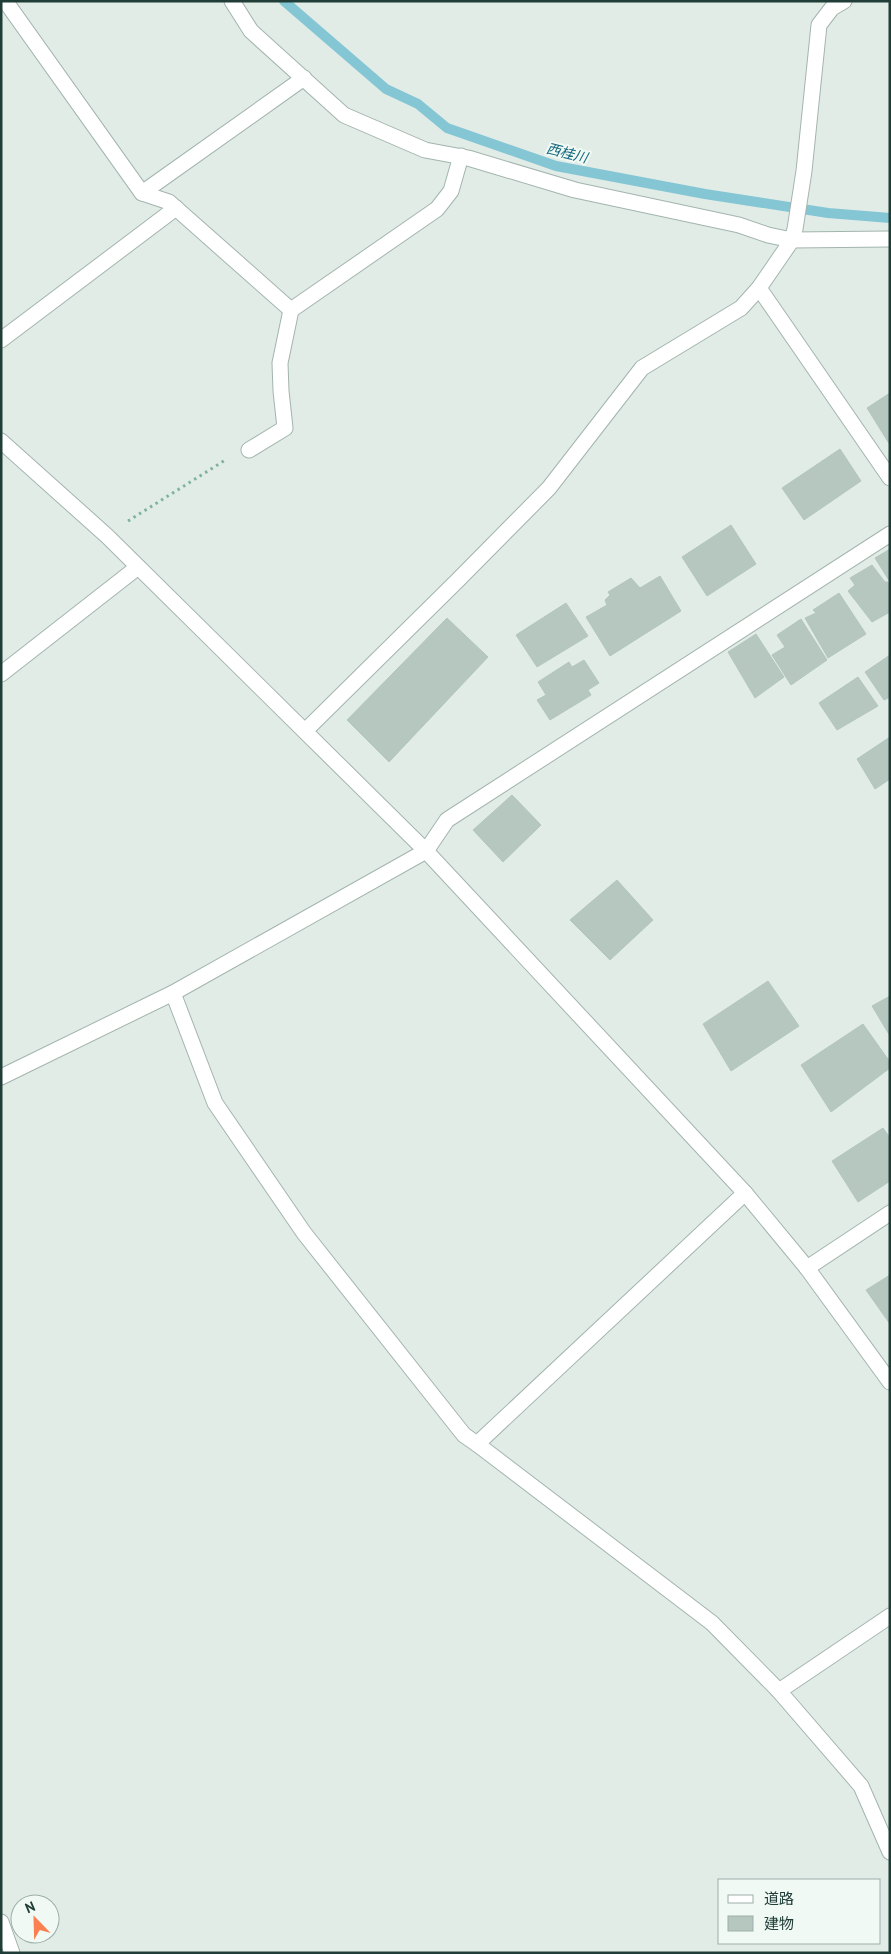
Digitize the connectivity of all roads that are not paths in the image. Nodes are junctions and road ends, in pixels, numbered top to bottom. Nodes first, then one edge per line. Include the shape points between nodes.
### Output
1 (232, 1) edge
2 (5, 3) edge
3 (831, 3) edge
4 (304, 78) junction
5 (461, 156) junction
6 (142, 193) junction
7 (176, 208) junction
8 (793, 234) junction
9 (890, 238) edge
10 (759, 288) junction
11 (291, 310) junction
12 (1, 340) edge
13 (1, 441) edge
14 (249, 450) road end
15 (890, 478) edge
16 (890, 534) edge
17 (138, 567) junction
18 (1, 674) edge
19 (305, 731) junction
20 (426, 851) junction
21 (173, 993) junction
22 (1, 1077) edge
23 (745, 1193) junction
24 (890, 1213) edge
25 (807, 1268) junction
26 (890, 1382) edge
27 (478, 1444) junction
28 (890, 1616) edge
29 (779, 1691) junction
30 (890, 1852) edge
31 (1, 1922) edge
32 (12, 1953) edge

1 - 4 street via 251,31
2 - 6 street
3 - 8 street via 819,25 804,171
4 - 5 street via 344,115 425,150
4 - 6 street
5 - 8 street via 575,190 739,225 768,235
5 - 11 street via 451,190 437,209
6 - 7 street via 169,202
7 - 11 street
7 - 12 street
8 - 9 street
8 - 10 street
10 - 15 street
10 - 19 street via 741,308 642,368 549,488
11 - 14 street via 280,363 285,428
13 - 17 street
16 - 20 street via 447,820
17 - 18 street
17 - 19 street
19 - 20 street
20 - 21 street
20 - 23 street
21 - 22 street
21 - 27 street via 220,1111 304,1233 464,1435
23 - 25 street
23 - 27 street
24 - 25 street
25 - 26 street
27 - 29 street via 712,1623
28 - 29 street
29 - 30 street via 861,1786
31 - 32 street

